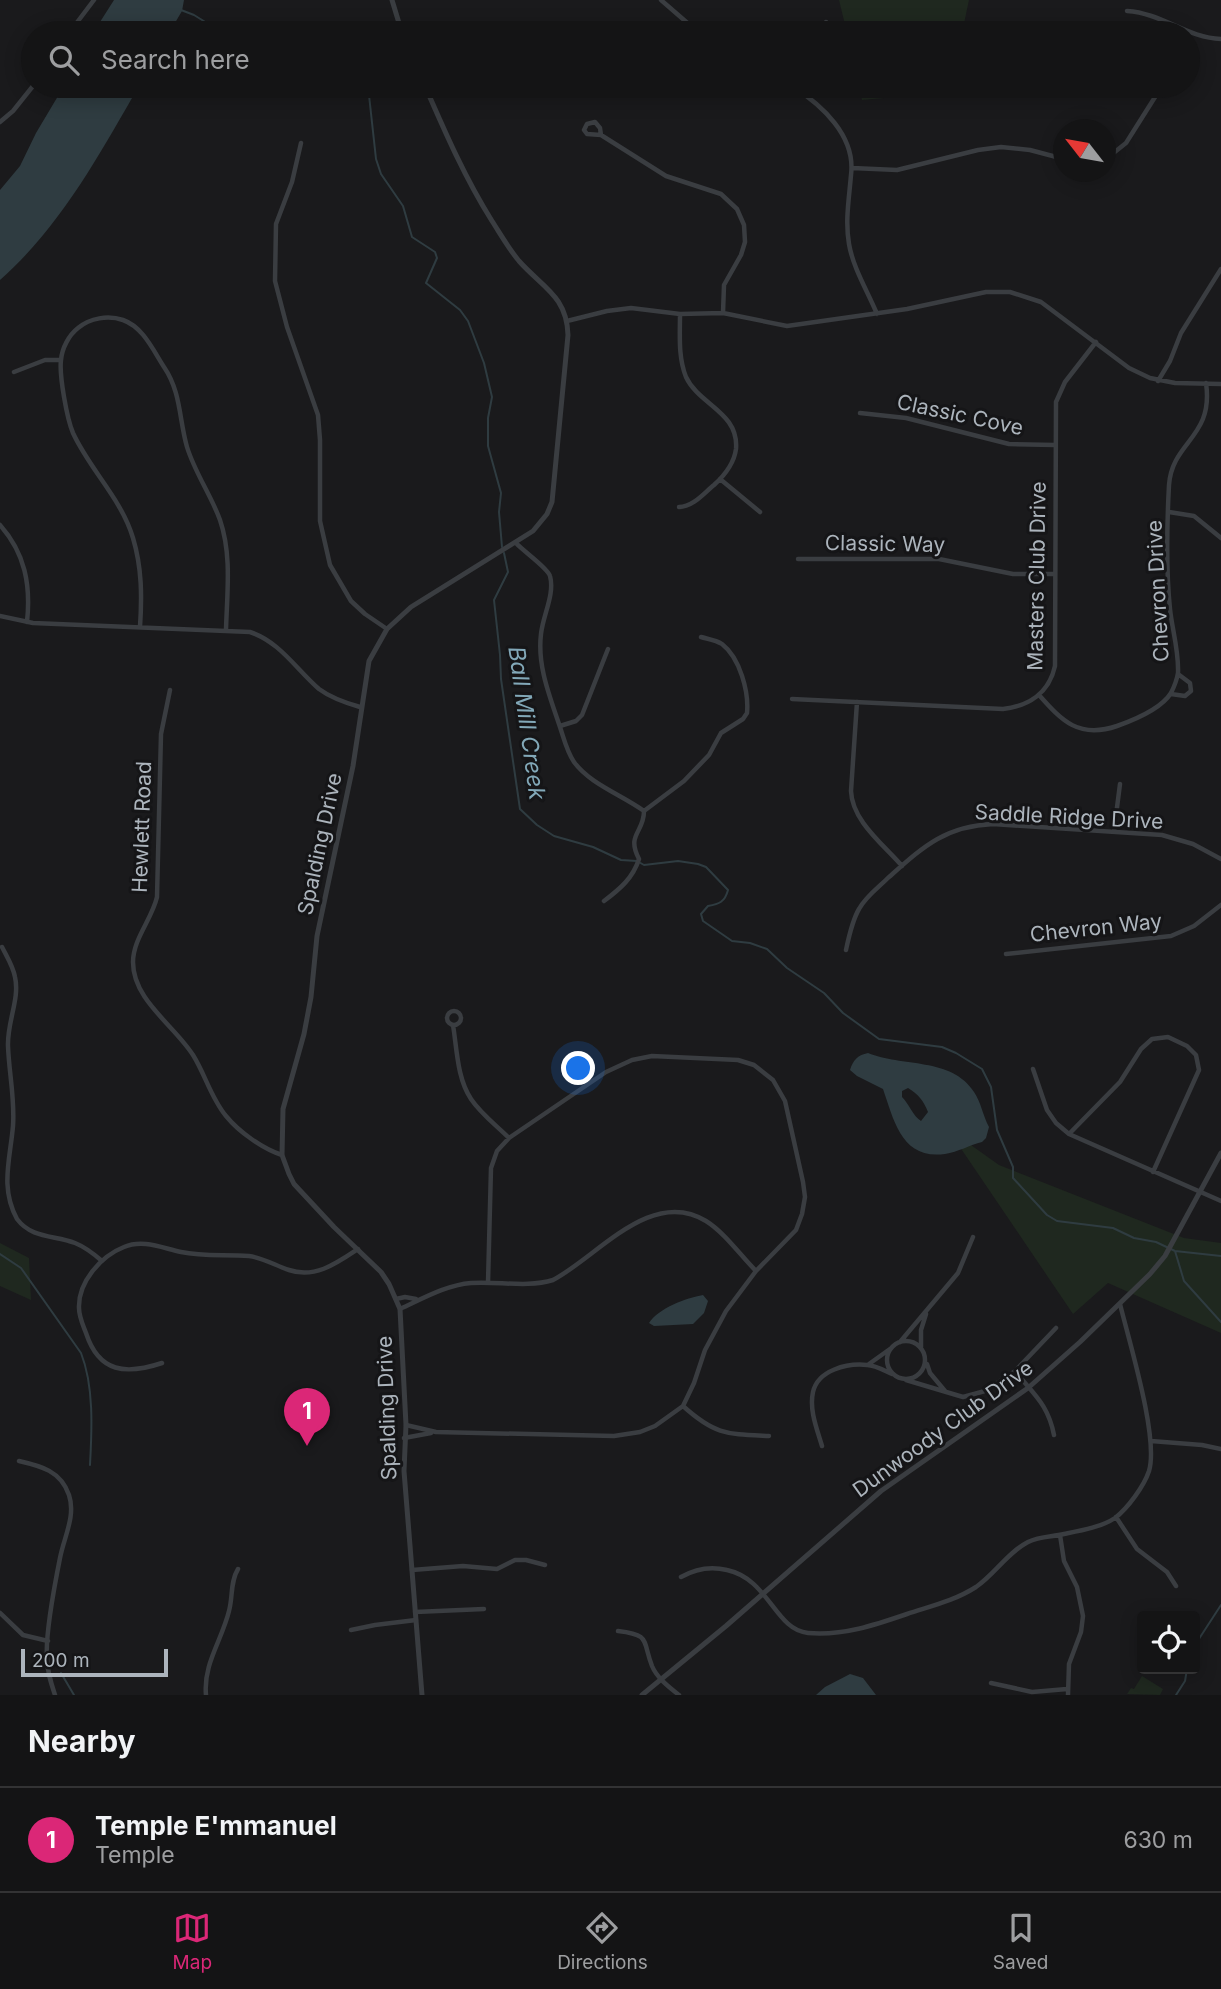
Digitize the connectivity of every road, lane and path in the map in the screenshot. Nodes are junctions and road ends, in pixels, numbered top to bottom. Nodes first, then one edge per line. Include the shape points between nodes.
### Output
1 (94, 0) edge
2 (392, 0) edge
3 (661, 0) edge
4 (1128, 11) dead end
5 (78, 21) edge
6 (398, 21) edge
7 (685, 21) edge
8 (1163, 21) edge
9 (1200, 37) edge
10 (1221, 40) edge
11 (23, 98) edge
12 (430, 98) edge
13 (809, 98) edge
14 (1155, 98) edge
15 (0, 122) edge
16 (600, 135) dead end
17 (301, 143) dead end
18 (1116, 151) edge
19 (1053, 156) edge
20 (852, 168) junction
21 (1221, 269) edge
22 (723, 313) junction
23 (680, 314) junction
24 (877, 314) junction
25 (568, 321) junction
26 (1096, 342) junction
27 (61, 360) junction
28 (14, 372) dead end
29 (1158, 381) junction
30 (1206, 383) junction
31 (1221, 384) edge
32 (859, 413) dead end
33 (1055, 445) junction
34 (720, 479) junction
35 (679, 507) dead end
36 (760, 512) dead end
37 (1169, 512) junction
38 (0, 525) edge
39 (1221, 538) edge
40 (516, 543) junction
41 (798, 559) dead end
42 (1055, 574) junction
43 (0, 616) edge
44 (27, 622) junction
45 (140, 627) junction
46 (387, 629) junction
47 (226, 630) junction
48 (701, 637) dead end
49 (608, 649) dead end
50 (1178, 674) junction
51 (170, 690) dead end
52 (1170, 694) junction
53 (1039, 695) junction
54 (792, 699) dead end
55 (857, 702) junction
56 (360, 707) junction
57 (560, 726) junction
58 (1120, 784) dead end
59 (644, 811) junction
60 (1114, 831) junction
61 (1221, 859) edge
62 (902, 866) junction
63 (604, 901) dead end
64 (1221, 905) edge
65 (2, 947) dead end
66 (846, 950) dead end
67 (1006, 954) dead end
68 (453, 1025) dead end
69 (1033, 1069) dead end
70 (1069, 1134) junction
71 (509, 1138) junction
72 (1221, 1153) edge
73 (282, 1155) junction
74 (1153, 1172) junction
75 (1201, 1193) junction
76 (1221, 1201) edge
77 (973, 1237) dead end
78 (358, 1249) junction
79 (102, 1261) junction
80 (756, 1271) junction
81 (488, 1283) junction
82 (396, 1299) junction
83 (417, 1300) junction
84 (1120, 1304) junction
85 (400, 1309) junction
86 (926, 1313) junction
87 (1056, 1328) dead end
88 (900, 1342) junction
89 (921, 1348) junction
90 (890, 1349) junction
91 (925, 1361) junction
92 (162, 1363) dead end
93 (868, 1364) junction
94 (1014, 1371) junction
95 (892, 1374) junction
96 (906, 1380) junction
97 (1028, 1388) junction
98 (946, 1392) junction
99 (683, 1406) junction
100 (406, 1425) junction
101 (436, 1433) junction
102 (1054, 1435) dead end
103 (769, 1436) dead end
104 (404, 1438) junction
105 (1151, 1441) junction
106 (822, 1446) dead end
107 (1221, 1449) edge
108 (19, 1461) dead end
109 (1116, 1517) junction
110 (1060, 1535) junction
111 (545, 1565) dead end
112 (238, 1569) dead end
113 (412, 1570) junction
114 (681, 1577) dead end
115 (1175, 1586) dead end
116 (764, 1592) junction
117 (484, 1609) dead end
118 (415, 1612) junction
119 (0, 1613) edge
120 (416, 1620) junction
121 (351, 1630) dead end
122 (618, 1631) dead end
123 (48, 1641) junction
124 (661, 1679) junction
125 (990, 1683) dead end
126 (1068, 1692) edge
127 (54, 1695) edge
128 (206, 1695) edge
129 (422, 1695) edge
130 (642, 1695) edge
131 (679, 1695) edge

1 - 5 street
2 - 6 street
3 - 7 street
4 - 8 street
9 - 10 street
11 - 15 street
12 - 25 street via 455,155 509,248 556,297
13 - 20 street via 836,124 847,144
14 - 18 street via 1126,144
16 - 22 street via 666,176 721,194 737,209 745,242 724,285
17 - 46 street via 276,224 275,281 318,415 320,521 330,565 351,601
19 - 20 street via 1001,147 897,170
20 - 24 street via 847,205 849,245
21 - 29 street
22 - 23 street
22 - 24 street via 787,326
23 - 25 street via 620,308
23 - 34 street via 680,353 687,378 694,391 726,417 735,434 734,458
24 - 26 street via 986,292 1010,292 1041,302
25 - 40 street, Spalding Drive via 552,502 540,525
26 - 29 street via 1129,368
26 - 33 street, Masters Club Drive via 1058,394
27 - 28 street via 45,360
27 - 45 street via 72,430 117,501 133,538 141,582
27 - 47 street via 66,342 78,328 95,319 114,318 141,332 170,376 179,399 187,449 224,535
29 - 30 street
30 - 31 street
30 - 37 street, Chevron Drive via 1202,423 1171,470
32 - 33 street, Classic Cove via 906,418 1009,444
33 - 42 street, Masters Club Drive
34 - 35 street via 691,504
34 - 36 street
37 - 39 street via 1194,516
37 - 50 street, Chevron Drive via 1170,607
38 - 44 street via 24,565
40 - 46 street, Spalding Drive via 411,607
40 - 57 street via 550,576 540,653
41 - 42 street, Classic Way via 939,559 1013,574
42 - 53 street, Masters Club Drive via 1055,666
43 - 44 street
44 - 45 street
45 - 47 street
46 - 56 street, Spalding Drive via 369,661
47 - 56 street via 269,640 321,690
48 - 59 street via 721,643 732,655 743,681 747,713 721,733 709,755 684,780
49 - 57 street via 582,715
50 - 52 street, Chevron Drive
50 - 52 street via 1190,683 1191,691
51 - 73 street, Hewlett Road via 161,734 157,897 135,950 135,975 145,997 193,1055 226,1117
52 - 53 street via 1119,725 1092,730 1065,722
53 - 55 street, Masters Club Drive via 1003,709
54 - 55 street, Masters Club Drive
55 - 62 street via 853,804 860,819
56 - 73 street, Spalding Drive via 305,1025 283,1109
57 - 59 street via 580,769
58 - 60 street
59 - 63 street via 633,841 638,863 625,885
60 - 61 street, Saddle Ridge Drive via 1176,838
60 - 62 street, Saddle Ridge Drive via 967,826 934,840
62 - 66 street, Saddle Ridge Drive via 862,904
64 - 67 street, Chevron Way via 1194,926 1171,936
65 - 79 street via 17,986 8,1038 13,1129 3,1176 9,1205 30,1231 77,1244
68 - 71 street via 467,1092
69 - 70 street via 1047,1110
70 - 74 street
70 - 74 street via 1120,1082 1146,1044 1160,1037 1175,1039 1196,1055 1199,1070
71 - 80 street via 606,1072 632,1060 695,1057 754,1065 773,1080 785,1101 804,1197 796,1230
71 - 81 street via 497,1151 491,1168
72 - 75 street, Dunwoody Club Drive
73 - 78 street, Spalding Drive via 294,1184
74 - 75 street
75 - 76 street
75 - 84 street, Dunwoody Club Drive via 1164,1256
77 - 86 street via 964,1264
78 - 79 street via 331,1267 308,1272 254,1257 201,1256 144,1244 123,1247
78 - 82 street, Spalding Drive via 381,1272
79 - 92 street via 79,1298 90,1347 103,1362 119,1369
80 - 81 street via 708,1222 670,1212 639,1221 553,1280
80 - 99 street via 716,1327
81 - 83 street via 462,1284
82 - 83 street
82 - 85 street, Spalding Drive
83 - 85 street
84 - 97 street, Dunwoody Club Drive
84 - 105 street
85 - 100 street, Spalding Drive
86 - 88 street
86 - 89 street
87 - 94 street
88 - 89 street
88 - 90 street
89 - 91 street
90 - 93 street
90 - 95 street via 887,1364
91 - 96 street via 919,1374
91 - 98 street
93 - 95 street
93 - 106 street via 837,1368 818,1381 813,1393 814,1418
94 - 97 street
94 - 98 street via 985,1391 962,1397
95 - 96 street
96 - 98 street
97 - 102 street via 1045,1407
97 - 116 street, Dunwoody Club Drive via 881,1491
99 - 101 street via 655,1426 624,1435
99 - 103 street via 718,1431
100 - 101 street
100 - 104 street, Spalding Drive
101 - 104 street
104 - 113 street, Spalding Drive
105 - 107 street
105 - 109 street via 1149,1472
108 - 123 street via 53,1472 71,1501
109 - 110 street
109 - 115 street via 1137,1549 1167,1572
110 - 116 street via 1040,1537 1021,1546 977,1586 957,1597 865,1628 803,1632 782,1618
110 - 126 street via 1083,1616 1069,1664
111 - 113 street via 515,1560 497,1569
112 - 128 street via 228,1615 209,1663
113 - 118 street, Spalding Drive
114 - 116 street via 720,1568 744,1575
116 - 124 street, Dunwoody Club Drive
117 - 118 street
118 - 120 street, Spalding Drive
119 - 123 street via 23,1635
120 - 121 street
120 - 129 street, Spalding Drive
122 - 124 street via 637,1633
123 - 127 street via 47,1665
124 - 130 street, Dunwoody Club Drive
124 - 131 street
125 - 126 street via 1032,1692

